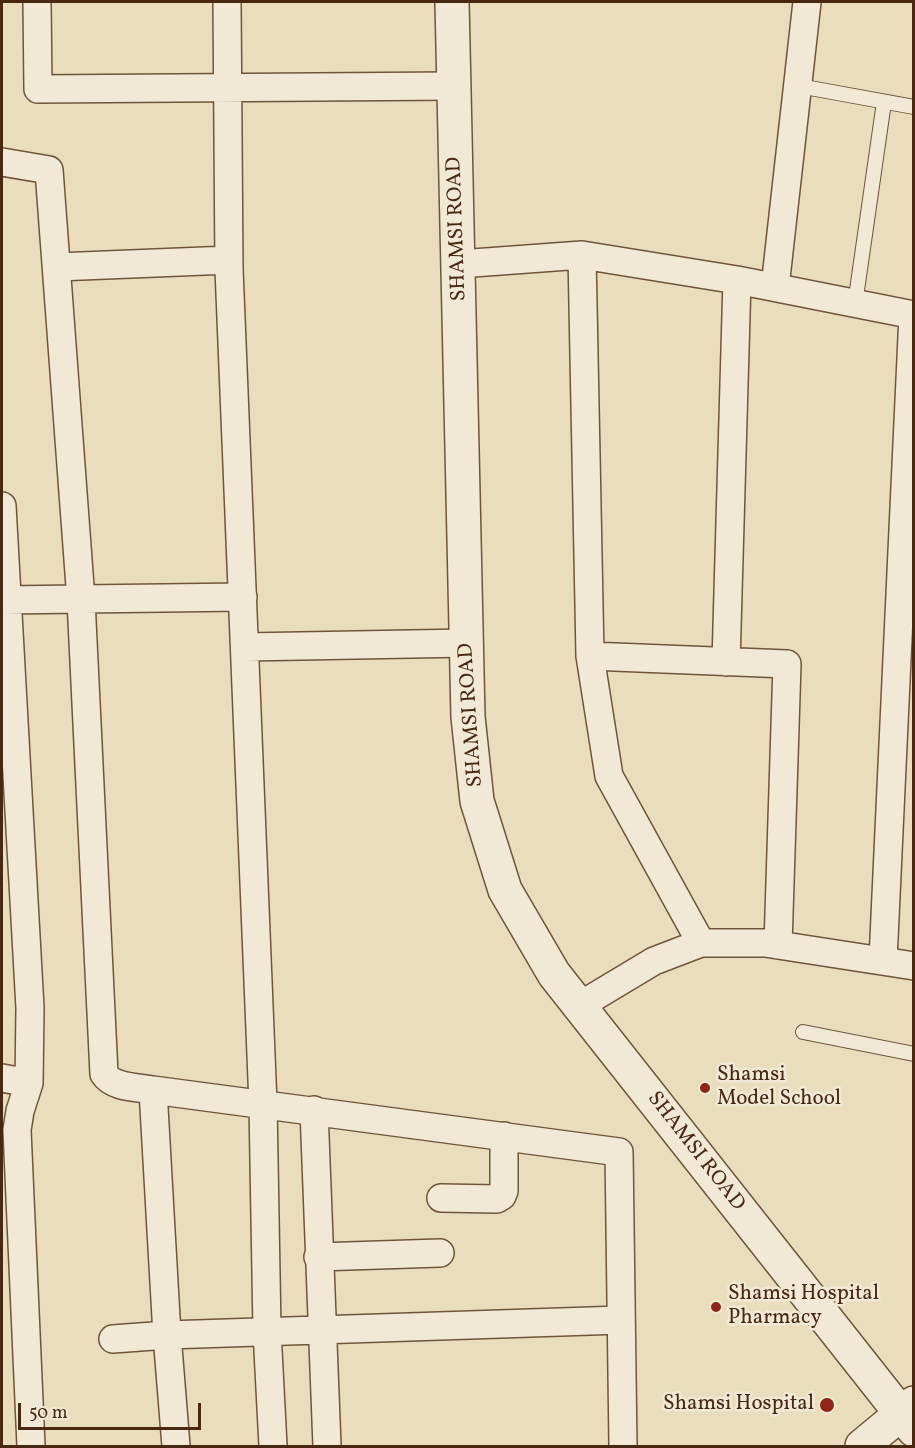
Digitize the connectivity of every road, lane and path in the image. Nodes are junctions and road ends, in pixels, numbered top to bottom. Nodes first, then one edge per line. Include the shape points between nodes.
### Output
1 (37, 2) edge
2 (227, 2) edge
3 (452, 2) edge
4 (807, 2) edge
5 (454, 86) junction
6 (799, 86) junction
7 (227, 89) junction
8 (884, 102) junction
9 (914, 107) edge
10 (2, 162) edge
11 (582, 255) junction
12 (229, 260) junction
13 (459, 264) junction
14 (57, 267) junction
15 (737, 280) junction
16 (775, 287) junction
17 (855, 304) junction
18 (913, 315) edge
19 (2, 506) edge
20 (243, 597) junction
21 (5, 600) edge
22 (81, 600) junction
23 (467, 643) junction
24 (245, 646) junction
25 (590, 656) junction
26 (726, 662) junction
27 (701, 943) junction
28 (778, 945) junction
29 (883, 960) junction
30 (914, 966) edge
31 (579, 1006) junction
32 (803, 1032) dead end
33 (914, 1054) edge
34 (2, 1078) edge
35 (29, 1083) junction
36 (153, 1090) junction
37 (263, 1104) junction
38 (314, 1110) junction
39 (504, 1136) junction
40 (441, 1198) dead end
41 (440, 1253) dead end
42 (318, 1257) junction
43 (621, 1320) junction
44 (322, 1330) junction
45 (267, 1331) junction
46 (167, 1335) junction
47 (113, 1339) dead end
48 (909, 1416) edge
49 (31, 1446) edge
50 (176, 1446) edge
51 (273, 1446) edge
52 (327, 1446) edge
53 (623, 1446) edge
54 (862, 1446) edge

1 - 7 street via 38,89
2 - 7 street
3 - 5 street, SHAMSI ROAD
4 - 6 street
5 - 7 street
5 - 13 street, SHAMSI ROAD
6 - 8 lane
6 - 16 street
7 - 12 street
8 - 9 lane
8 - 17 lane
10 - 14 street via 49,170
11 - 13 street
11 - 15 street
11 - 25 street
12 - 14 street
12 - 20 street
13 - 23 street, SHAMSI ROAD
14 - 22 street
15 - 16 street
15 - 26 street
16 - 17 street
17 - 18 street
18 - 29 street
19 - 21 street
20 - 22 street
20 - 24 street
21 - 22 street
21 - 35 street via 30,1008
22 - 36 street via 104,1074 116,1083
23 - 24 street
23 - 31 street, SHAMSI ROAD via 468,717 477,801 505,890 554,974
24 - 37 street
25 - 26 street
25 - 27 street via 609,776
26 - 28 street via 787,664
27 - 28 street
27 - 31 street via 654,962
28 - 29 street
29 - 30 street
31 - 48 street, SHAMSI ROAD
32 - 33 lane
34 - 35 street
35 - 49 street via 17,1130
36 - 37 street
36 - 46 street
37 - 38 street
37 - 45 street
38 - 39 street
38 - 42 street
39 - 40 street via 502,1196
39 - 43 street via 619,1152
41 - 42 street
42 - 44 street
43 - 44 street
43 - 53 street
44 - 45 street
44 - 52 street
45 - 46 street
45 - 51 street
46 - 47 street
46 - 50 street
48 - 54 street

